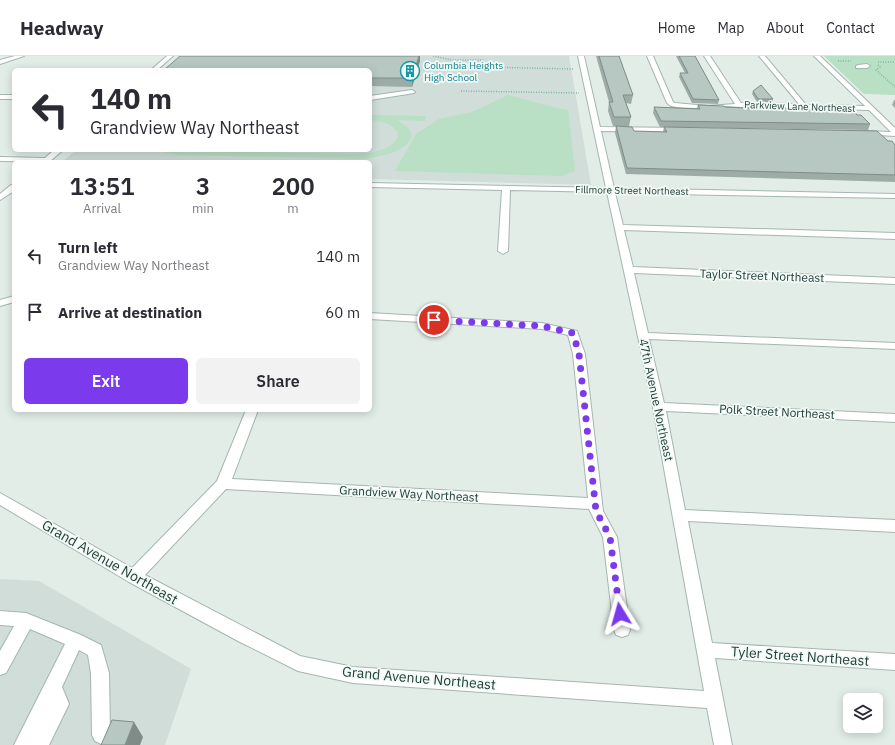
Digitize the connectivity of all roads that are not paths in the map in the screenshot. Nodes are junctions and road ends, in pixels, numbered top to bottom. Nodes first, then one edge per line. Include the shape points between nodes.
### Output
1 (21, 56) edge
2 (170, 56) edge
3 (581, 56) edge
4 (650, 56) edge
5 (708, 56) edge
6 (762, 56) edge
7 (817, 56) edge
8 (0, 62) edge
9 (867, 66) dead end
10 (858, 67) dead end
11 (156, 68) edge
12 (412, 92) dead end
13 (0, 97) edge
14 (12, 97) edge
15 (372, 98) edge
16 (739, 105) junction
17 (804, 106) junction
18 (870, 108) junction
19 (597, 129) junction
20 (691, 131) edge
21 (856, 133) edge
22 (895, 133) edge
23 (57, 152) edge
24 (0, 159) edge
25 (23, 160) edge
26 (47, 160) edge
27 (372, 185) edge
28 (12, 189) edge
29 (506, 189) junction
30 (611, 189) junction
31 (895, 196) edge
32 (0, 198) edge
33 (619, 227) junction
34 (895, 236) edge
35 (502, 251) dead end
36 (629, 270) junction
37 (895, 281) edge
38 (12, 300) edge
39 (0, 303) edge
40 (372, 316) edge
41 (643, 336) junction
42 (895, 346) edge
43 (659, 407) junction
44 (251, 412) edge
45 (895, 418) edge
46 (223, 484) junction
47 (0, 498) edge
48 (596, 504) junction
49 (679, 515) junction
50 (895, 526) edge
51 (134, 577) junction
52 (0, 618) edge
53 (26, 620) junction
54 (622, 630) dead end
55 (75, 640) junction
56 (704, 650) junction
57 (895, 662) edge
58 (0, 666) edge
59 (53, 687) junction
60 (714, 700) junction
61 (101, 735) dead end
62 (23, 745) edge
63 (39, 745) edge
64 (723, 745) edge

1 - 8 street
2 - 11 street
3 - 19 street, 47th Avenue Northeast
4 - 16 street via 673,105
5 - 16 street, Parkview Lane Northeast
6 - 17 street
7 - 18 street
9 - 10 street
12 - 15 street
13 - 14 street
16 - 17 street, Parkview Lane Northeast
17 - 18 street, Parkview Lane Northeast
18 - 22 street
19 - 20 street
19 - 30 street, 47th Avenue Northeast
21 - 22 street
23 - 26 street
24 - 25 street
27 - 29 street, Fillmore Street Northeast
28 - 32 street
29 - 30 street, Fillmore Street Northeast
29 - 35 street
30 - 31 street, Fillmore Street Northeast
30 - 33 street, 47th Avenue Northeast
33 - 34 street
33 - 36 street, 47th Avenue Northeast
36 - 37 street, Taylor Street Northeast
36 - 41 street, 47th Avenue Northeast
38 - 39 street
40 - 48 street via 542,326 573,333 579,354
41 - 42 street
41 - 43 street, 47th Avenue Northeast
43 - 45 street, Polk Street Northeast
43 - 49 street, 47th Avenue Northeast
44 - 46 street
46 - 48 street, Grandview Way Northeast
46 - 51 street
47 - 51 street, Grand Avenue Northeast
48 - 54 street via 596,511 610,537
49 - 50 street
49 - 56 street, 47th Avenue Northeast
51 - 60 street, Grand Avenue Northeast via 298,663 312,666 354,674
52 - 53 street
53 - 55 street
53 - 58 street
55 - 59 street
55 - 61 street via 95,650 100,673
56 - 57 street, Tyler Street Northeast
56 - 60 street, 47th Avenue Northeast
59 - 62 street
59 - 63 street via 60,704
60 - 64 street, 47th Avenue Northeast

